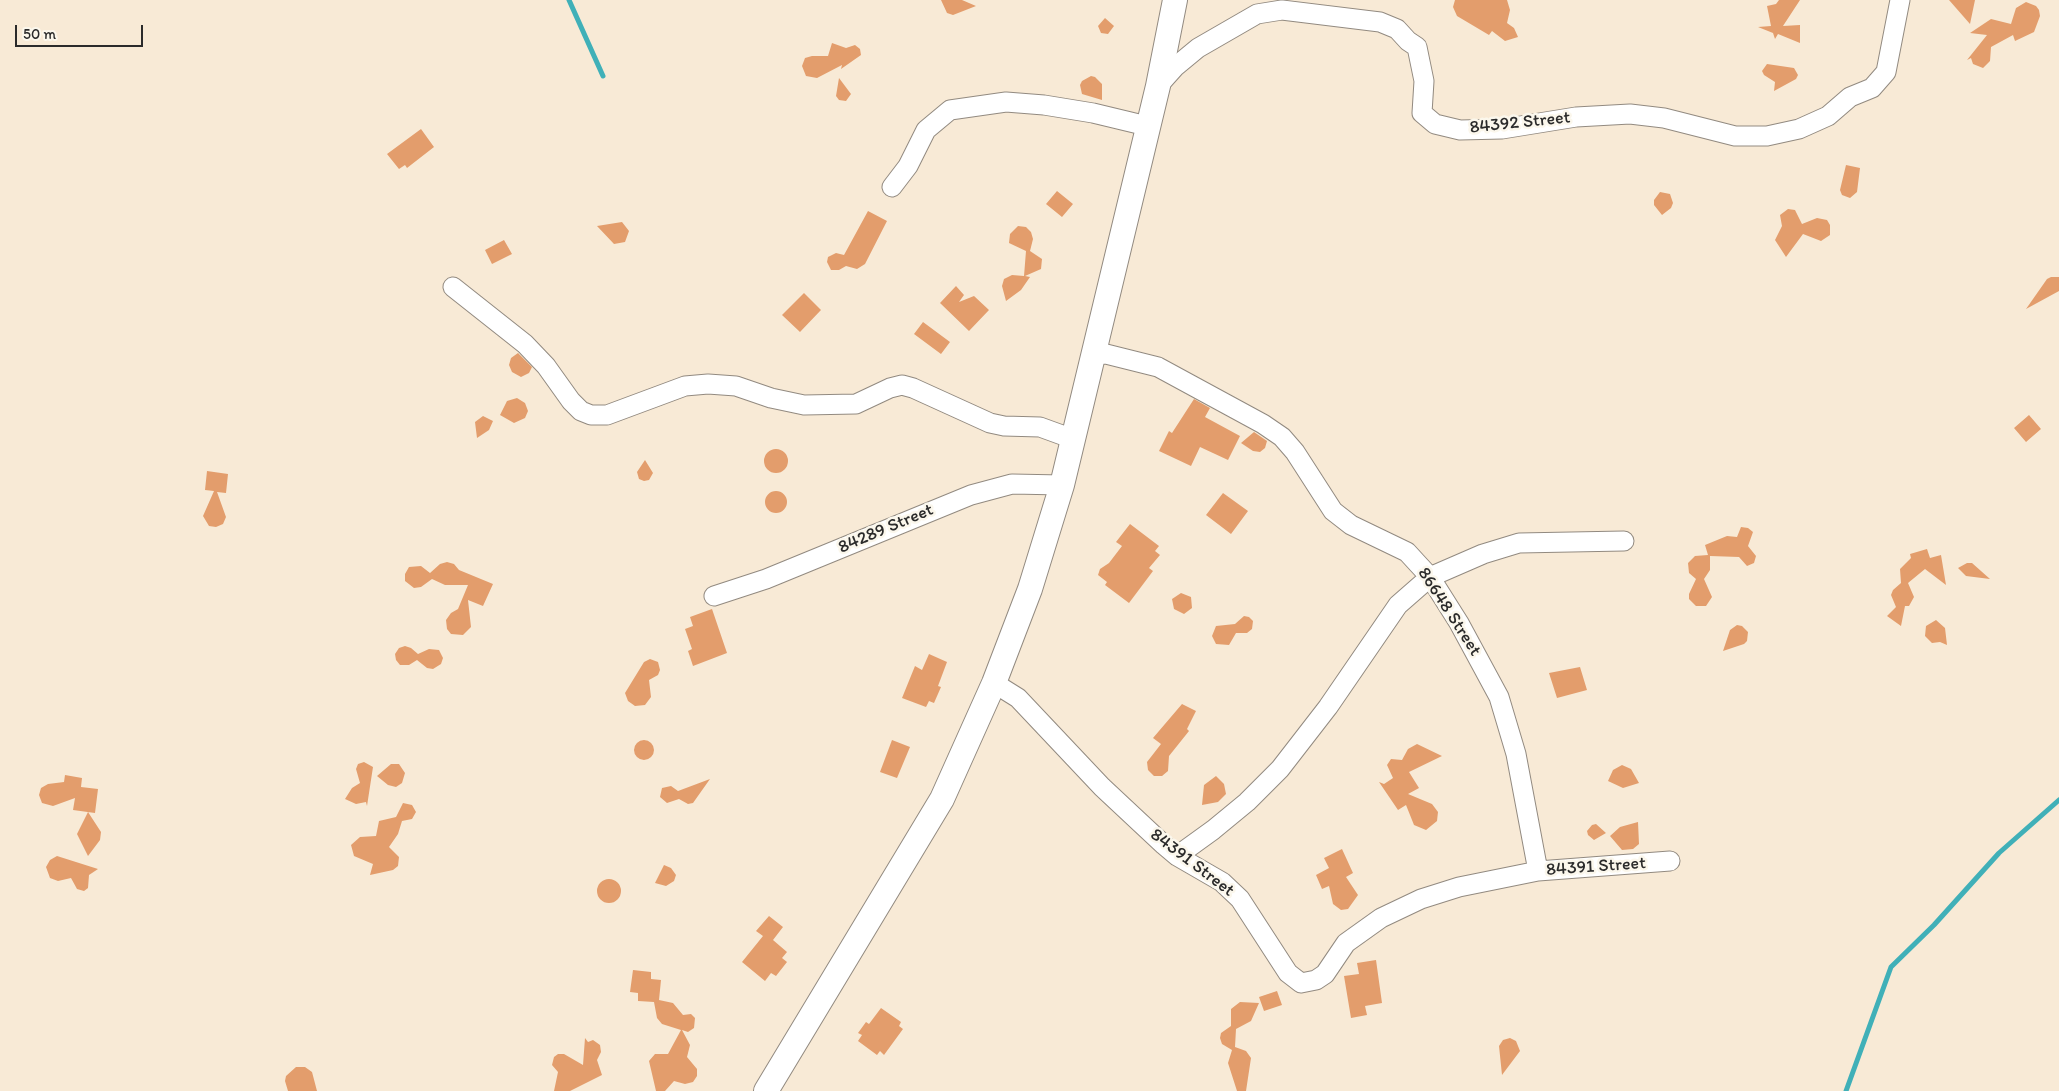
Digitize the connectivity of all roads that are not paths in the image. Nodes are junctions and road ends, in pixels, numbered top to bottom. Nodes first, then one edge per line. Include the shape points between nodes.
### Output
1 (1175, 0) edge
2 (1900, 0) edge
3 (1158, 86) junction
4 (1148, 126) junction
5 (892, 187) dead end
6 (453, 287) dead end
7 (1093, 355) junction
8 (1073, 439) junction
9 (1062, 485) junction
10 (1624, 540) dead end
11 (1430, 577) junction
12 (714, 596) dead end
13 (994, 683) junction
14 (1177, 856) junction
15 (1670, 861) dead end
16 (1538, 871) junction
17 (766, 1091) edge

1 - 3 street
2 - 3 street, 84392 Street via 1886,72 1872,88 1850,97 1828,116 1799,129 1767,136 1735,136 1664,118 1630,114 1576,117 1502,129 1460,130 1435,124 1422,113 1424,82 1417,47 1397,29 1380,22 1282,10 1257,14 1198,48
3 - 4 street
4 - 5 street via 1044,105 1006,102 950,110 926,130 908,166
4 - 7 street
6 - 8 street via 525,344 546,366 571,401 591,415 608,415 685,386 736,386 804,405 856,404 902,385 990,423 1040,428
7 - 8 street
7 - 11 street, 86648 Street via 1106,354 1158,367 1282,436 1333,511 1350,525 1406,552
8 - 9 street
9 - 12 street, 84289 Street via 1012,484 971,495 766,579
9 - 13 street via 1030,589
10 - 11 street via 1519,543 1483,554
11 - 14 street via 1398,605 1280,770 1240,808
11 - 16 street, 86648 Street via 1467,638 1502,706 1521,773
13 - 14 street, 84391 Street via 1018,698 1102,787
13 - 17 street via 942,799
14 - 16 street, 84391 Street via 1222,882 1240,900 1288,973 1301,983 1325,974 1346,943 1381,918 1421,899 1459,887
15 - 16 street, 84391 Street

